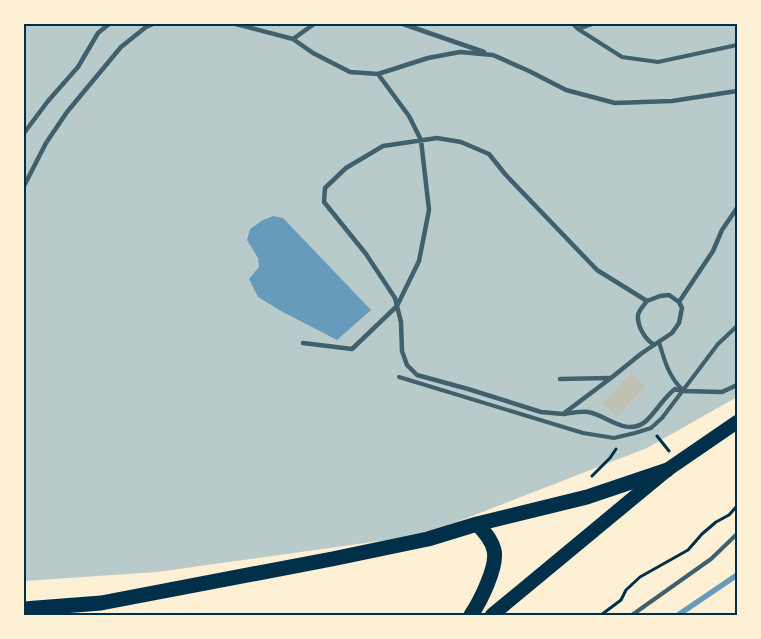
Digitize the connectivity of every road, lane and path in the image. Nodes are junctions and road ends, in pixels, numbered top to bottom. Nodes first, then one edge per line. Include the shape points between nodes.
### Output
1 (109, 24) edge
2 (153, 24) edge
3 (236, 24) edge
4 (314, 24) edge
5 (402, 24) edge
6 (573, 24) edge
7 (592, 24) edge
8 (578, 29) junction
9 (292, 39) junction
10 (737, 45) edge
11 (493, 55) junction
12 (378, 74) junction
13 (737, 91) edge
14 (24, 133) edge
15 (421, 140) junction
16 (24, 186) edge
17 (737, 208) edge
18 (647, 301) junction
19 (679, 302) junction
20 (397, 306) junction
21 (737, 326) edge
22 (659, 342) junction
23 (303, 343) dead end
24 (654, 344) junction
25 (398, 376) dead end
26 (611, 378) junction
27 (560, 379) dead end
28 (737, 385) edge
29 (683, 390) junction
30 (563, 414) junction
31 (737, 422) edge
32 (651, 428) junction
33 (624, 436) junction
34 (673, 466) junction
35 (588, 480) dead end
36 (737, 506) edge
37 (477, 524) junction
38 (737, 534) edge
39 (24, 609) edge
40 (470, 615) edge
41 (492, 615) edge
42 (601, 615) edge
43 (632, 615) edge

1 - 14 street via 98,34 78,67
2 - 16 street via 121,48 67,112 46,143
3 - 9 street
4 - 9 street
5 - 11 street
6 - 8 lane
7 - 8 lane
8 - 10 lane via 622,57 658,62
9 - 12 street via 350,72
11 - 12 street via 460,52
11 - 13 street via 566,90 615,103 672,101
12 - 15 street via 409,116
15 - 18 street via 437,138 461,142 489,154 504,174 597,270
15 - 20 street via 429,210 419,261
15 - 20 street via 383,146 346,168 325,188 324,202 366,254
17 - 19 street
18 - 19 street via 669,295
18 - 24 street via 638,315 640,326 649,342
19 - 22 street via 682,308 680,323
20 - 23 street via 352,349
20 - 30 street via 402,351 417,375 541,412
21 - 29 lane via 718,344
22 - 24 street
22 - 29 lane via 672,377
24 - 26 street
25 - 33 lane via 582,433 614,438
26 - 27 street
26 - 30 street
28 - 29 street via 722,392
29 - 30 street via 672,390 645,422 630,427 588,412
29 - 32 lane
31 - 34 highway
32 - 33 lane
32 - 34 path
33 - 35 path via 610,458
34 - 37 highway via 587,497
34 - 41 highway
36 - 42 path via 702,534 688,550 640,577 620,600
37 - 39 highway via 418,541 226,580 101,603
37 - 40 highway via 486,533 494,550 493,569
38 - 43 lane via 711,560

